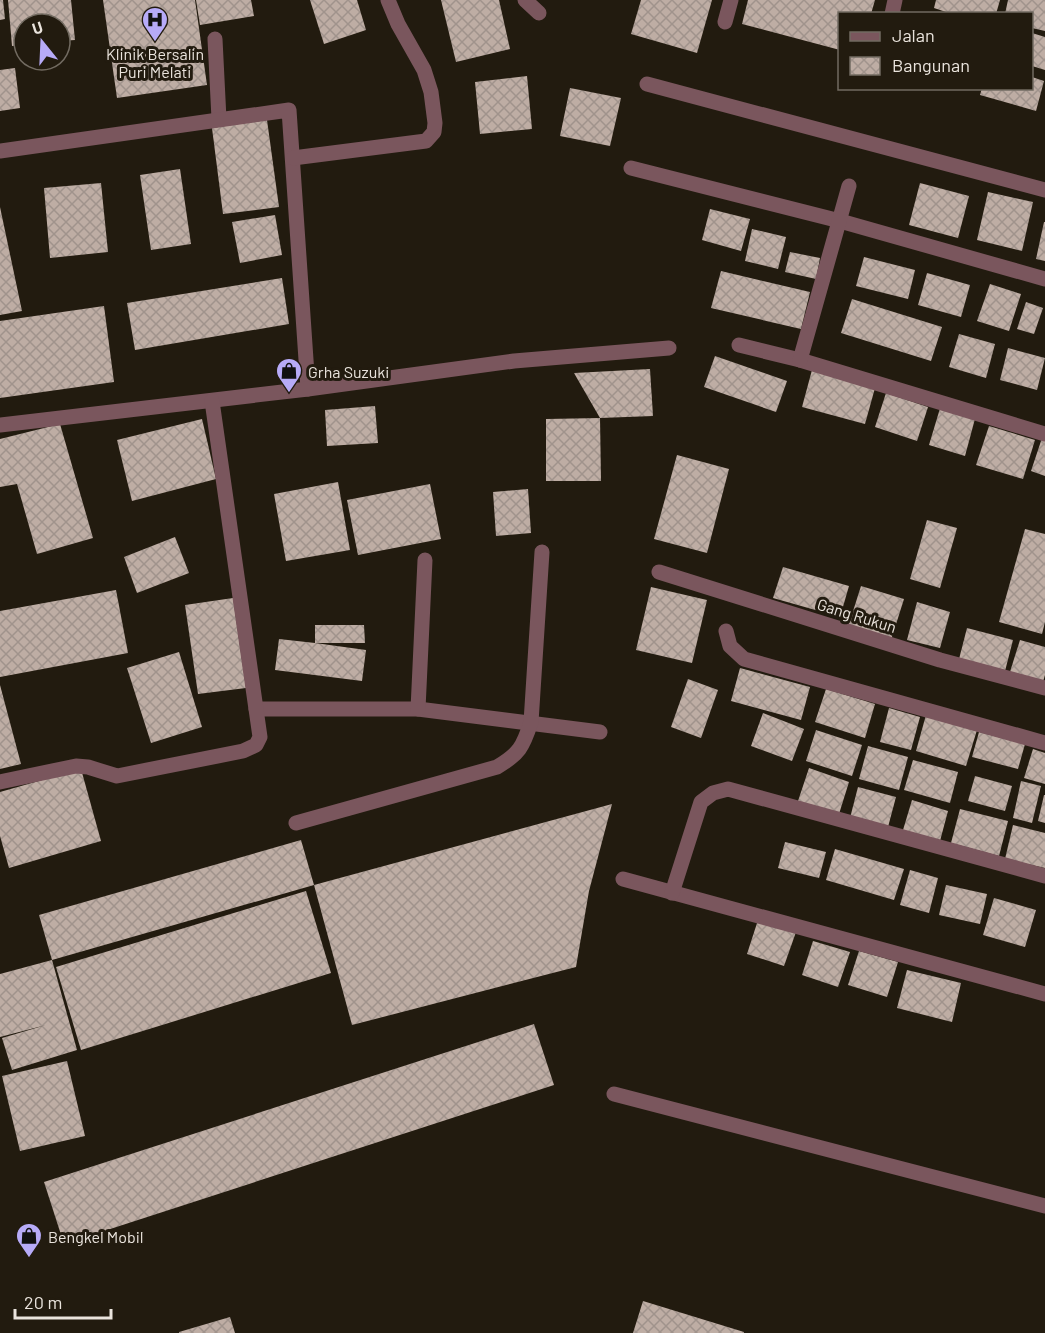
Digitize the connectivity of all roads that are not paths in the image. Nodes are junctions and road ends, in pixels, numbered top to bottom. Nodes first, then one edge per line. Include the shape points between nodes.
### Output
1 (388, 0) edge
2 (525, 0) edge
3 (731, 0) edge
4 (540, 13) dead end
5 (725, 22) dead end
6 (215, 39) dead end
7 (647, 84) dead end
8 (219, 119) junction
9 (0, 151) edge
10 (293, 158) junction
11 (631, 168) dead end
12 (849, 186) dead end
13 (1045, 190) edge
14 (840, 221) junction
15 (1045, 279) edge
16 (739, 345) dead end
17 (669, 348) dead end
18 (800, 360) junction
19 (308, 389) junction
20 (212, 401) junction
21 (0, 425) edge
22 (1045, 434) edge
23 (542, 552) dead end
24 (425, 560) dead end
25 (659, 572) dead end
26 (726, 632) dead end
27 (1045, 688) edge
28 (256, 709) junction
29 (418, 709) junction
30 (531, 722) junction
31 (600, 732) dead end
32 (1045, 743) edge
33 (0, 782) edge
34 (296, 823) dead end
35 (1045, 876) edge
36 (623, 879) dead end
37 (672, 893) junction
38 (1045, 994) edge
39 (614, 1094) dead end
40 (1045, 1206) edge

1 - 10 street via 424,70 431,93 434,132 426,141
2 - 4 street
3 - 5 street
6 - 8 street
7 - 13 street
8 - 9 street
8 - 10 street via 290,110
10 - 19 street
11 - 14 street
12 - 14 street
14 - 15 street
14 - 18 street
16 - 18 street
17 - 19 street via 513,361
18 - 22 street
19 - 20 street
20 - 21 street
20 - 28 street
23 - 30 street
24 - 29 street
25 - 27 street, Gang Rukun via 940,660
26 - 32 street via 730,646 744,659
28 - 29 street
28 - 33 street via 260,737 256,745 243,751 117,776 76,766
29 - 30 street
30 - 31 street
30 - 34 street via 524,744 514,757 497,767
35 - 37 street via 728,789 701,802
36 - 37 street
37 - 38 street
39 - 40 street

